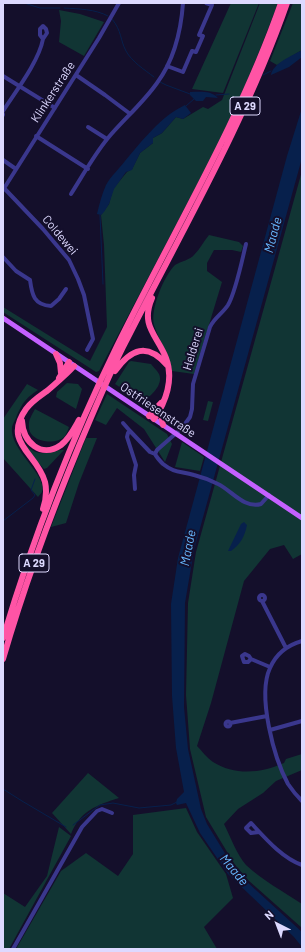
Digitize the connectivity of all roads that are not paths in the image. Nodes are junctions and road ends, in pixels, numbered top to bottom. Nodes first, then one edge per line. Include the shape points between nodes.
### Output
1 (119, 3) edge
2 (183, 3) edge
3 (206, 3) edge
4 (281, 3) edge
5 (287, 3) edge
6 (43, 39) dead end
7 (167, 66) junction
8 (76, 75) junction
9 (3, 76) edge
10 (19, 85) junction
11 (55, 108) junction
12 (3, 111) edge
13 (129, 113) junction
14 (88, 127) dead end
15 (36, 136) junction
16 (107, 139) junction
17 (3, 160) edge
18 (16, 169) junction
19 (88, 169) junction
20 (3, 189) edge
21 (71, 194) dead end
22 (246, 244) dead end
23 (3, 257) edge
24 (156, 283) junction
25 (66, 289) dead end
26 (3, 318) edge
27 (87, 350) dead end
28 (56, 354) junction
29 (71, 364) junction
30 (168, 366) junction
31 (61, 373) junction
32 (57, 381) junction
33 (98, 401) junction
34 (163, 402) junction
35 (87, 409) junction
36 (160, 410) junction
37 (22, 418) junction
38 (152, 418) junction
39 (122, 423) dead end
40 (162, 425) junction
41 (130, 431) junction
42 (155, 454) junction
43 (135, 489) dead end
44 (269, 496) junction
45 (302, 518) edge
46 (39, 528) junction
47 (262, 601) dead end
48 (3, 638) edge
49 (302, 641) edge
50 (286, 648) junction
51 (3, 659) edge
52 (251, 659) dead end
53 (270, 667) junction
54 (267, 716) junction
55 (302, 721) edge
56 (230, 723) dead end
57 (270, 730) junction
58 (302, 800) edge
59 (112, 813) dead end
60 (259, 832) dead end
61 (301, 863) edge
62 (13, 949) edge

1 - 8 street, Klinkerstraße
2 - 7 street via 180,31
3 - 7 street via 212,6 199,35 202,36 196,52 192,51 183,72
4 - 35 highway, A 29 via 233,120 125,329
5 - 24 highway, A 29 via 238,121
6 - 10 street via 42,48
7 - 13 street via 157,82
8 - 11 street, Klinkerstraße
8 - 13 street
9 - 10 street
10 - 11 street
10 - 12 street
11 - 15 street, Klinkerstraße
13 - 16 street
14 - 16 street
15 - 18 street, Klinkerstraße
15 - 19 street
16 - 19 street
17 - 18 street
18 - 20 street, Klinkerstraße
19 - 21 street
20 - 27 street, Coldewei via 70,260 88,311 93,339
22 - 42 street, Helderei via 232,295 210,327 193,384 190,417
23 - 25 street via 16,271 30,280 31,291 42,306 51,306 60,299
24 - 30 highway via 150,303 149,323
24 - 33 highway, A 29
26 - 28 main road, Ostfriesenstraße
28 - 29 main road, Ostfriesenstraße
28 - 31 highway
29 - 31 highway
29 - 32 highway
29 - 38 main road, Ostfriesenstraße
30 - 33 highway via 153,352 142,350 133,353 122,362 104,396
30 - 34 highway via 170,381
31 - 32 highway
32 - 37 highway via 29,405
33 - 51 highway, A 29 via 48,524
34 - 36 highway
34 - 38 highway
35 - 37 highway via 65,442 48,450 36,447 27,440
35 - 46 highway, A 29
36 - 38 highway
36 - 40 highway
37 - 46 highway via 18,428 20,440 41,472 46,488 46,501
38 - 40 main road, Ostfriesenstraße
39 - 41 street
40 - 44 main road, Ostfriesenstraße
41 - 42 street
41 - 43 street via 127,437 136,465
42 - 44 street via 171,470 217,483 234,496 255,505 261,504
44 - 45 main road, Ostfriesenstraße
46 - 48 highway, A 29
47 - 50 street
49 - 50 street
50 - 53 street
52 - 53 street
53 - 54 street via 265,690
54 - 56 street
54 - 57 street
55 - 57 street
57 - 58 street via 286,779
59 - 62 street via 102,808 82,827
60 - 61 street via 281,852

